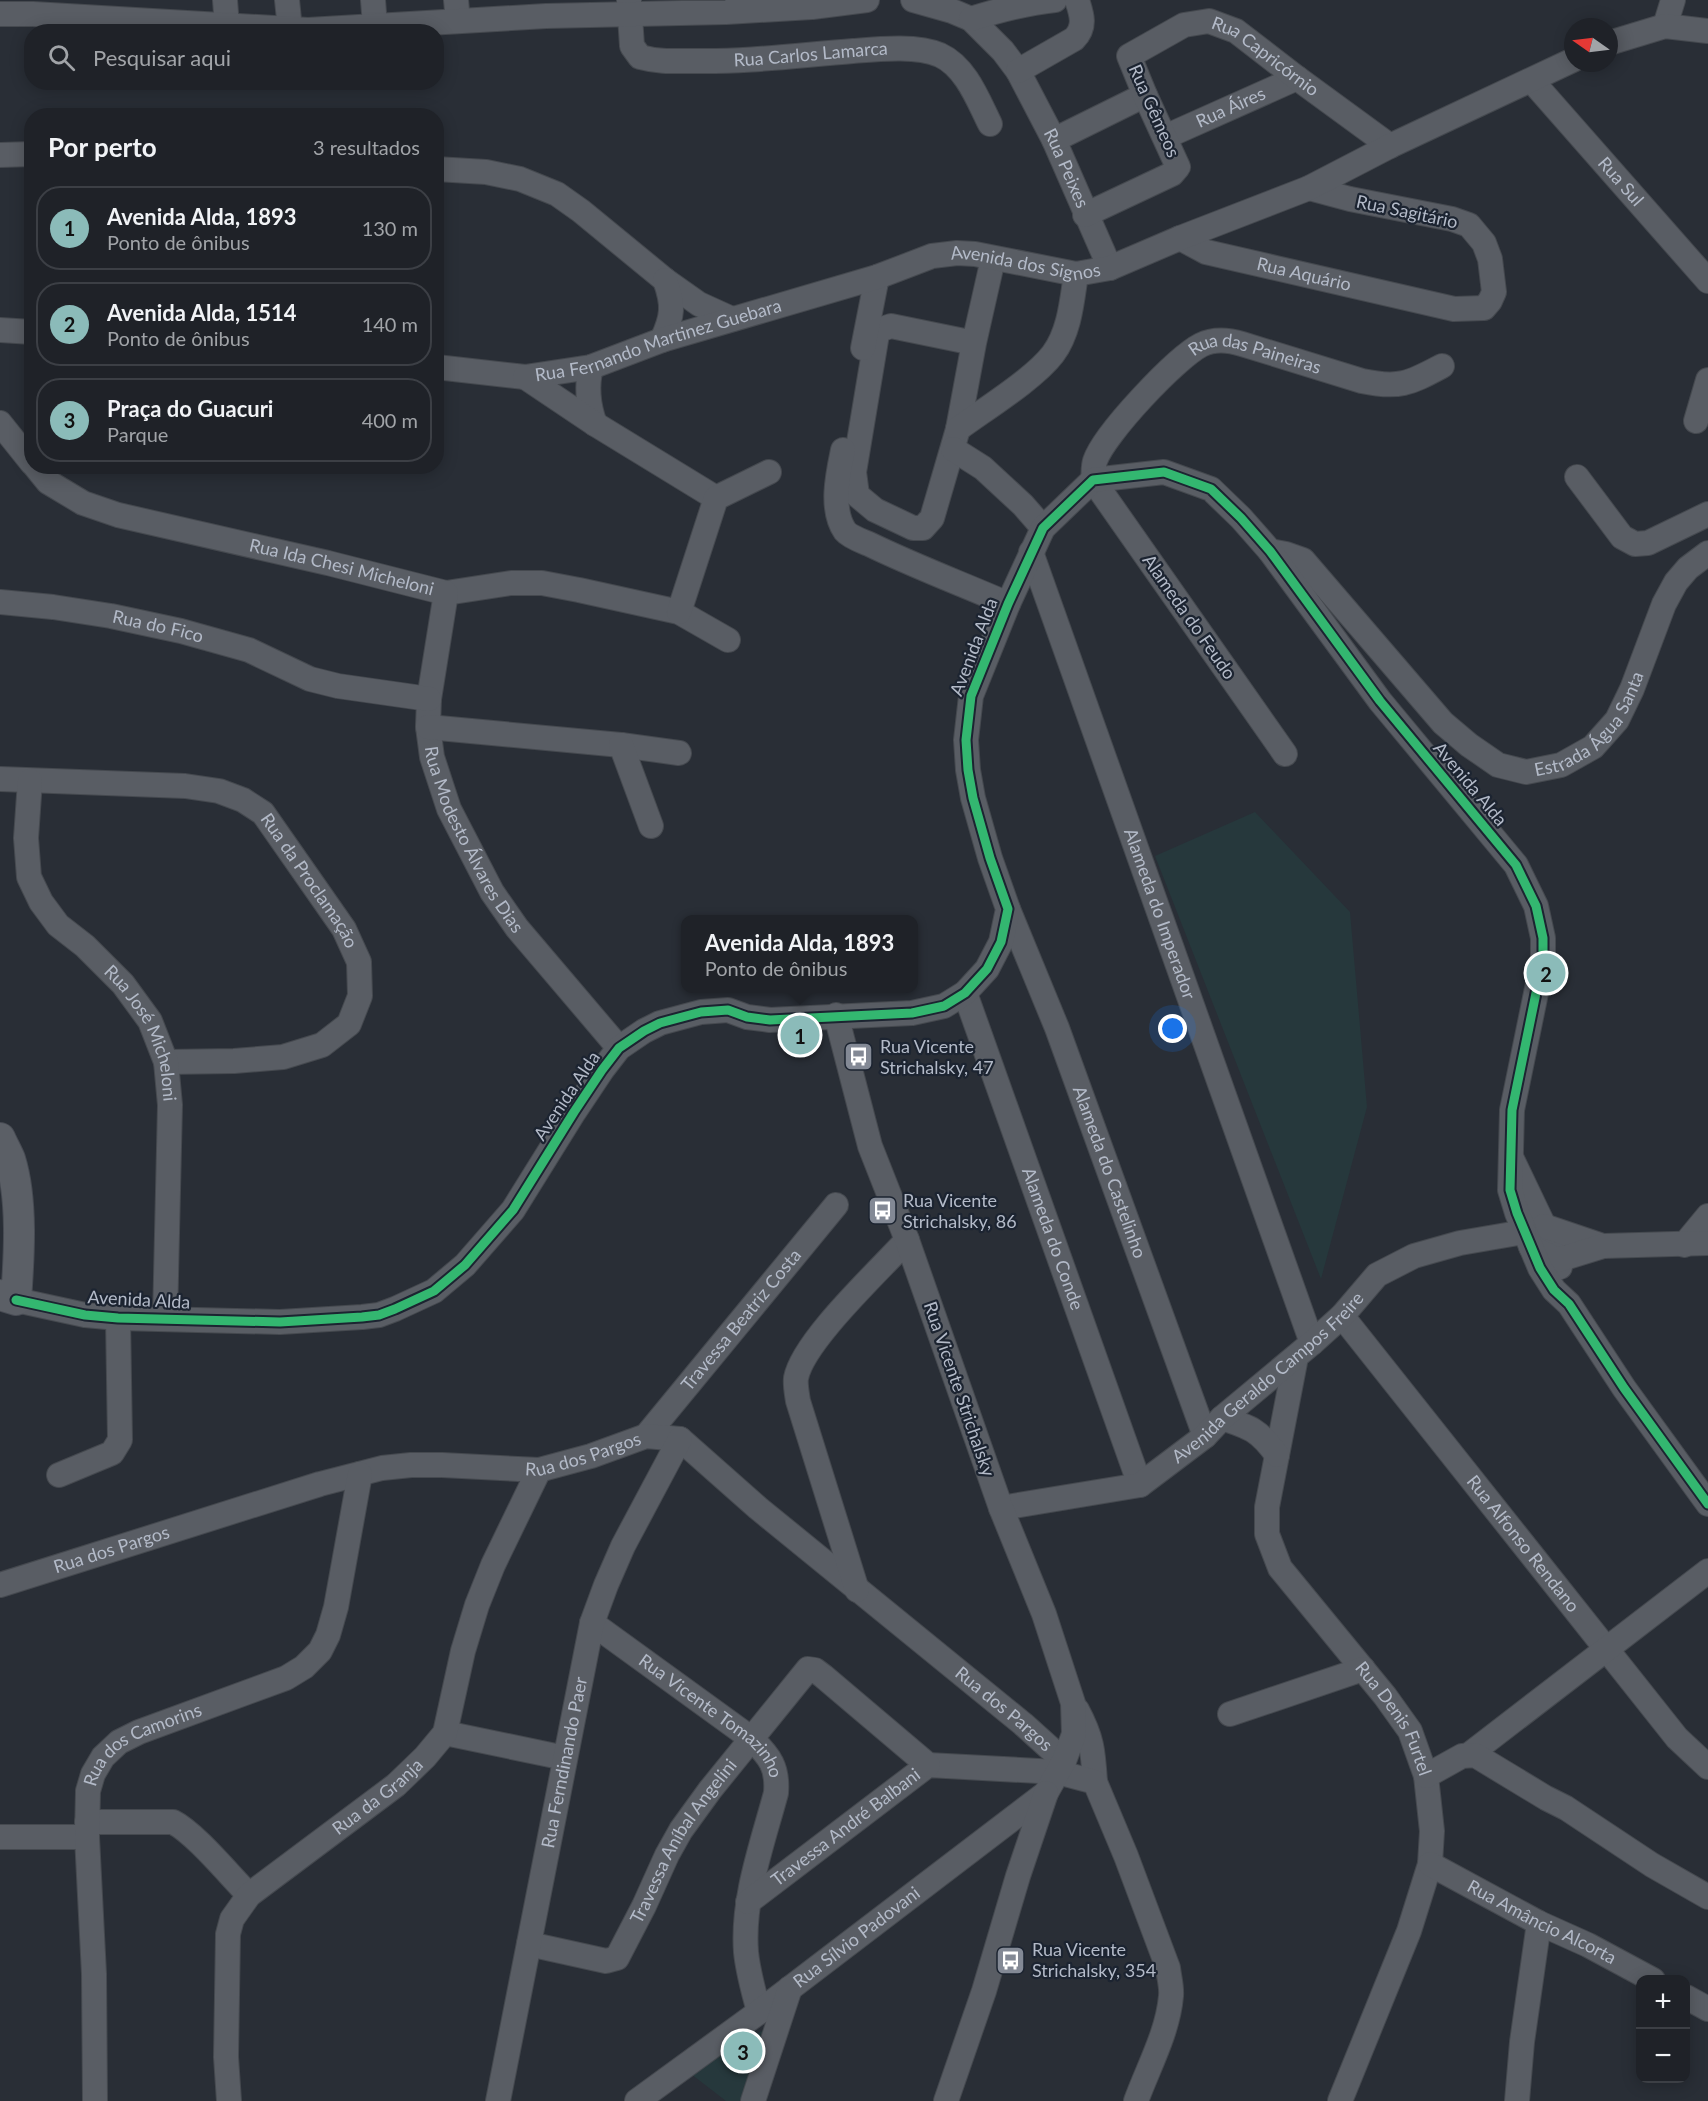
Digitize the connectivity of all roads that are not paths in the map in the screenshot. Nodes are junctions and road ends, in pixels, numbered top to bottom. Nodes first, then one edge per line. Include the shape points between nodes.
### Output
1 (225, 0) edge
2 (287, 0) edge
3 (373, 0) edge
4 (867, 0) edge
5 (913, 0) edge
6 (1055, 0) edge
7 (1077, 0) edge
8 (1673, 0) edge
9 (811, 3) edge
10 (725, 6) edge
11 (545, 8) edge
12 (629, 8) edge
13 (959, 10) edge
14 (457, 11) edge
15 (0, 14) edge
16 (195, 24) edge
17 (227, 24) edge
18 (289, 24) edge
19 (375, 24) edge
20 (386, 24) edge
21 (1665, 26) junction
22 (1708, 31) edge
23 (1618, 40) edge
24 (1130, 56) joint
25 (1564, 65) edge
26 (1018, 71) junction
27 (1297, 78) junction
28 (1532, 81) junction
29 (1145, 95) junction
30 (990, 124) dead end
31 (1165, 136) junction
32 (1054, 140) junction
33 (1390, 146) junction
34 (0, 154) edge
35 (24, 154) edge
36 (444, 169) edge
37 (1309, 188) junction
38 (1085, 215) junction
39 (1180, 238) junction
40 (993, 259) junction
41 (1110, 268) junction
42 (1076, 274) junction
43 (877, 277) junction
44 (665, 280) junction
45 (1708, 281) edge
46 (1431, 304) joint
47 (732, 319) junction
48 (0, 330) edge
49 (24, 332) edge
50 (662, 340) junction
51 (974, 343) junction
52 (1442, 366) dead end
53 (591, 367) junction
54 (444, 369) edge
55 (525, 377) junction
56 (1708, 380) edge
57 (1696, 421) dead end
58 (0, 423) edge
59 (595, 424) junction
60 (956, 439) junction
61 (24, 453) edge
62 (769, 472) dead end
63 (42, 474) edge
64 (1577, 477) dead end
65 (1093, 480) junction
66 (716, 498) junction
67 (1708, 514) edge
68 (1043, 528) junction
69 (1270, 551) junction
70 (1031, 552) junction
71 (1708, 553) edge
72 (446, 593) junction
73 (0, 602) edge
74 (1008, 604) junction
75 (680, 612) junction
76 (728, 640) dead end
77 (429, 699) junction
78 (428, 727) junction
79 (621, 745) junction
80 (679, 753) dead end
81 (1285, 754) dead end
82 (0, 779) edge
83 (30, 781) junction
84 (651, 826) dead end
85 (1008, 909) junction
86 (965, 993) junction
87 (836, 1015) junction
88 (619, 1048) junction
89 (166, 1062) junction
90 (0, 1138) edge
91 (836, 1205) dead end
92 (1708, 1216) edge
93 (1533, 1235) junction
94 (908, 1240) junction
95 (1708, 1243) edge
96 (1684, 1245) junction
97 (1603, 1246) junction
98 (1558, 1260) junction
99 (8, 1298) edge
100 (1569, 1304) junction
101 (1342, 1316) junction
102 (118, 1318) junction
103 (165, 1319) junction
104 (1304, 1350) junction
105 (1222, 1419) junction
106 (646, 1436) junction
107 (1205, 1436) junction
108 (680, 1439) junction
109 (1277, 1455) junction
110 (539, 1470) junction
111 (360, 1474) junction
112 (59, 1476) dead end
113 (1140, 1485) junction
114 (1708, 1504) edge
115 (1002, 1508) junction
116 (1708, 1571) edge
117 (0, 1585) edge
118 (857, 1590) junction
119 (592, 1623) junction
120 (1606, 1648) junction
121 (1363, 1669) junction
122 (1073, 1703) junction
123 (1230, 1714) dead end
124 (445, 1733) junction
125 (752, 1739) junction
126 (1470, 1754) junction
127 (565, 1758) junction
128 (928, 1766) junction
129 (1708, 1767) edge
130 (1056, 1775) junction
131 (1426, 1776) junction
132 (1095, 1782) junction
133 (87, 1829) junction
134 (0, 1837) edge
135 (1430, 1864) junction
136 (249, 1895) junction
137 (1708, 1897) edge
138 (748, 1902) junction
139 (1539, 1923) junction
140 (529, 1944) junction
141 (1644, 1975) edge
142 (790, 1988) junction
143 (1690, 1999) edge
144 (1708, 2009) edge
145 (759, 2012) junction
146 (95, 2101) edge
147 (229, 2101) edge
148 (498, 2101) edge
149 (637, 2101) edge
150 (753, 2101) edge
151 (946, 2101) edge
152 (1136, 2101) edge
153 (1340, 2101) edge
154 (1517, 2101) edge

1 - 17 street
2 - 18 street
3 - 19 street
4 - 9 street
5 - 13 street
6 - 13 street via 1001,9
7 - 26 street via 1080,33
8 - 21 street
9 - 10 street
10 - 12 street
11 - 12 street
11 - 14 street
12 - 30 street, Rua Carlos Lamarca via 632,46 640,57 655,61 720,62 868,50 914,50 940,55 958,69
13 - 26 street, Rua Peixes via 1003,51
14 - 20 street
15 - 16 street
21 - 22 street
21 - 23 street
24 - 27 street, Rua Capricórnio via 1184,25 1209,21 1236,31
24 - 29 street, Rua Gêmeos
25 - 28 street, Avenida dos Signos
26 - 32 street, Rua Peixes
27 - 31 street, Rua Áires
27 - 33 street, Rua Capricórnio
28 - 33 street, Avenida dos Signos
28 - 45 street, Rua Sul
29 - 31 street, Rua Gêmeos
29 - 32 street
31 - 38 street, Rua Gêmeos via 1178,167 1172,174
32 - 38 street, Rua Peixes
33 - 37 street, Avenida dos Signos
34 - 35 street
36 - 44 street via 520,179 557,194
37 - 39 street, Avenida dos Signos
37 - 46 street, Rua Sagitário via 1469,225 1484,243 1490,259 1494,292 1490,302 1484,308 1470,309
38 - 41 street, Rua Peixes
39 - 41 street, Avenida dos Signos
39 - 46 street, Rua Aquário via 1206,252
40 - 42 street, Avenida dos Signos
40 - 43 street, Avenida dos Signos via 957,253 932,256
40 - 51 street
41 - 42 street, Avenida dos Signos
42 - 60 street via 1071,309 1053,354
43 - 47 street, Rua Fernando Martinez Guebara
43 - 74 street via 839,471 839,519 847,533 856,538
44 - 47 street via 699,304
44 - 50 street via 672,308
47 - 50 street, Rua Fernando Martinez Guebara
48 - 49 street
50 - 53 street, Rua Fernando Martinez Guebara
51 - 60 street
51 - 60 street via 891,326 877,334 854,472 857,495 875,510 913,528 923,528 932,518
52 - 65 street, Rua das Paineiras via 1412,382 1378,384 1227,340 1202,344 1116,426 1094,462
53 - 55 street, Rua Fernando Martinez Guebara
53 - 59 street via 588,393
54 - 55 street, Rua Fernando Martinez Guebara
55 - 59 street
56 - 57 street
58 - 61 street
59 - 66 street
60 - 68 street
62 - 66 street
63 - 72 street, Rua Ida Chesi Micheloni via 83,503 118,515
64 - 67 street via 1622,537 1635,544 1648,543
65 - 68 street, Avenida Alda
65 - 69 street, Avenida Alda via 1164,472 1211,489
65 - 81 street, Alameda do Feudo
66 - 75 street
68 - 70 street, Avenida Alda
69 - 71 street, Estrada Água Santa via 1303,560 1443,723 1497,765 1526,772 1561,765 1593,747 1617,720 1664,604 1688,568
69 - 93 street, Avenida Alda via 1380,701 1516,865 1536,906 1543,959 1512,1110 1510,1190
70 - 74 street, Avenida Alda
70 - 104 street, Alameda do Imperador
72 - 75 street, Rua Ida Chesi Micheloni via 511,583 542,583
72 - 77 street, Rua Modesto Álvares Dias
73 - 77 street, Rua do Fico via 111,616 181,631 249,650 310,679
74 - 85 street, Avenida Alda via 971,696 966,741 973,798
75 - 76 street, Rua Ida Chesi Micheloni
77 - 78 street, Rua Modesto Álvares Dias
78 - 79 street
78 - 88 street, Rua Modesto Álvares Dias via 432,757 449,809 492,892
79 - 80 street
79 - 84 street
82 - 83 street, Rua da Proclamação
83 - 89 street, Rua José Micheloni via 26,838 29,877 41,902 58,925 123,984 150,1021
83 - 89 street, Rua da Proclamação via 185,786 219,791 243,801 263,813 344,929 359,963 360,996 350,1024 322,1045 283,1057
85 - 86 street, Avenida Alda via 1001,942 987,969
85 - 107 street, Alameda do Castelinho via 1057,1028
86 - 87 street, Avenida Alda via 944,1006 912,1013
86 - 113 street, Alameda do Conde
87 - 88 street, Avenida Alda via 770,1020 728,1010 701,1012 660,1023
87 - 94 street, Rua Vicente Strichalsky via 870,1146
88 - 103 street, Avenida Alda via 513,1210 465,1265 434,1291 395,1310 362,1317 280,1322
89 - 103 street, Rua José Micheloni via 170,1105
90 - 99 main road via 10,1160 17,1203 19,1264
91 - 106 street, Travessa Beatriz Costa
92 - 96 street
93 - 97 street
93 - 98 street, Avenida Alda
93 - 100 street, Avenida Alda via 1540,1268
93 - 101 street, Avenida Geraldo Campos Freire via 1460,1242 1414,1256 1377,1275
94 - 115 street, Rua Vicente Strichalsky
94 - 118 street via 820,1335 802,1360 795,1379 798,1401
95 - 96 street
96 - 97 street
97 - 98 street
98 - 100 street, Avenida Alda
99 - 102 street, Avenida Alda
100 - 114 street
101 - 104 street, Avenida Geraldo Campos Freire
101 - 120 street, Rua Alfonso Rendano
102 - 103 street, Avenida Alda
102 - 112 street via 120,1440 112,1453
104 - 105 street, Avenida Geraldo Campos Freire
104 - 109 street, Rua Denis Furtel
105 - 107 street, Avenida Geraldo Campos Freire
105 - 109 street via 1256,1431
106 - 108 street, Rua dos Pargos
106 - 110 street, Rua dos Pargos
107 - 113 street, Avenida Geraldo Campos Freire
108 - 118 street, Rua dos Pargos
108 - 119 street, Rua Ferndinando Paer via 623,1546
109 - 121 street, Rua Denis Furtel via 1267,1507 1267,1534 1280,1568
110 - 111 street, Rua dos Pargos via 411,1465
110 - 124 street, Rua da Granja via 477,1605
111 - 117 street, Rua dos Pargos
111 - 133 street, Rua dos Camorins via 336,1607 320,1651 286,1678 119,1742 93,1774 88,1791
113 - 115 street, Avenida Geraldo Campos Freire
115 - 122 street, Rua Vicente Strichalsky via 1044,1614
116 - 120 street
118 - 130 street, Rua dos Pargos via 1023,1724
119 - 125 street, Rua Vicente Tomazinho
119 - 127 street, Rua Ferndinando Paer
120 - 126 street
120 - 129 street, Rua Alfonso Rendano via 1677,1738
121 - 123 street
121 - 131 street, Rua Denis Furtel via 1410,1731
122 - 130 street, Rua Vicente Strichalsky via 1074,1734
122 - 132 street via 1089,1733
124 - 127 street
124 - 136 street, Rua da Granja via 396,1785
125 - 128 street, Travessa Aníbal Angelini via 804,1672 811,1669
125 - 138 street, Rua Vicente Tomazinho via 774,1765 777,1778
125 - 140 street, Travessa Aníbal Angelini via 681,1830 617,1958 606,1961
126 - 131 street
126 - 137 street via 1566,1808
127 - 140 street, Rua Ferndinando Paer
128 - 130 street, Travessa André Balbani
128 - 138 street, Travessa André Balbani
130 - 132 street, Travessa André Balbani
130 - 142 street, Rua Sílvio Padovani
130 - 151 street, Rua Vicente Strichalsky via 1018,1876
131 - 135 street, Rua Denis Furtel via 1432,1831
132 - 152 street via 1171,1984 1162,2032
133 - 134 street
133 - 136 street via 173,1822
133 - 146 street, Rua dos Camorins
135 - 139 street, Rua Amâncio Alcorta
135 - 153 street, Rua Denis Furtel via 1410,1931
136 - 147 street, Rua da Granja via 232,1919 228,1934
138 - 145 street, Rua Vicente Tomazinho via 746,1951
139 - 141 street, Rua Amâncio Alcorta
139 - 154 street
140 - 148 street, Rua Ferndinando Paer
142 - 145 street, Rua Sílvio Padovani
142 - 150 street
143 - 144 street
145 - 149 street, Rua Sílvio Padovani

